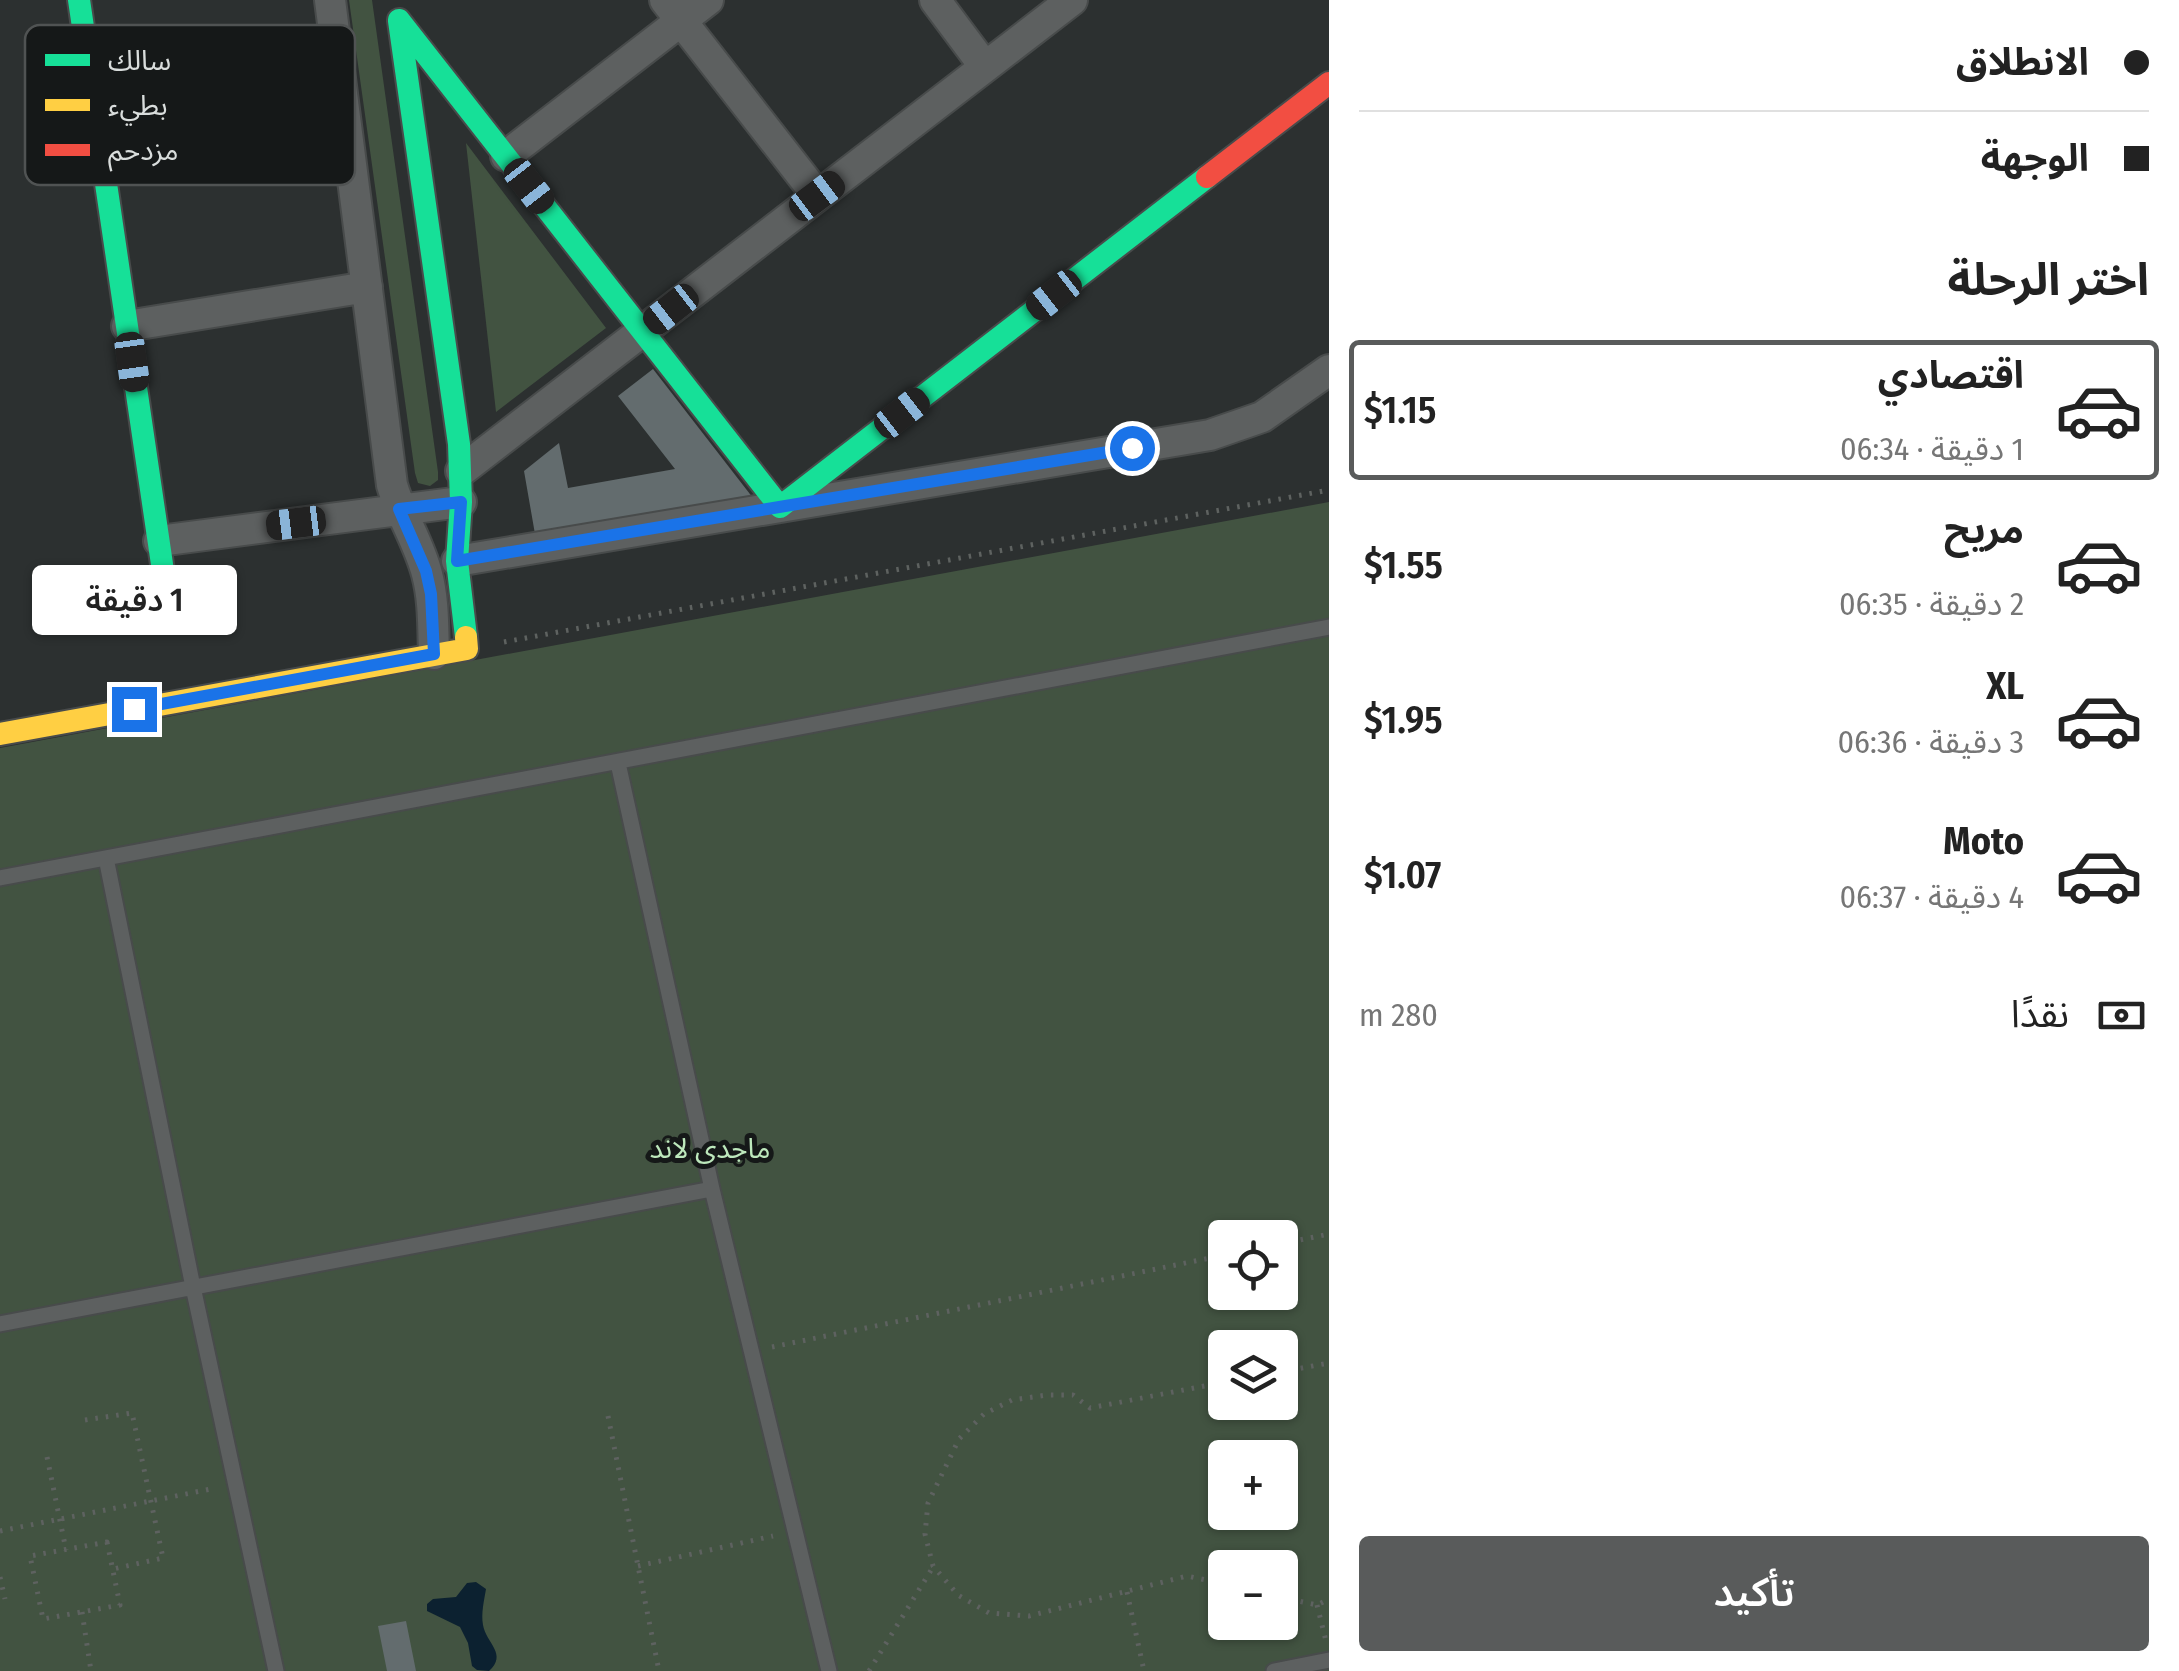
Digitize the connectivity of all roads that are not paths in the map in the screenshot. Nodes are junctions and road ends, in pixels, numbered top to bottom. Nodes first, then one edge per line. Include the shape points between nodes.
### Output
1 (79, 0) edge
2 (330, 0) edge
3 (708, 0) edge
4 (935, 0) edge
5 (1072, 0) edge
6 (398, 10) edge
7 (673, 10) edge
8 (83, 25) edge
9 (333, 25) edge
10 (985, 67) junction
11 (1329, 83) edge
12 (506, 156) junction
13 (107, 185) edge
14 (354, 185) edge
15 (817, 196) junction
16 (366, 287) junction
17 (127, 326) junction
18 (642, 331) junction
19 (1329, 370) edge
20 (461, 470) junction
21 (461, 502) junction
22 (780, 507) junction
23 (399, 509) junction
24 (159, 541) junction
25 (457, 561) junction
26 (168, 606) dead end
27 (1329, 627) edge
28 (434, 654) junction
29 (0, 734) edge
30 (618, 763) junction
31 (106, 858) junction
32 (0, 878) edge
33 (712, 1189) junction
34 (193, 1287) junction
35 (0, 1324) edge
36 (1329, 1660) edge
37 (276, 1671) edge
38 (830, 1671) edge
39 (1274, 1671) edge

1 - 8 street
2 - 9 street
3 - 7 street
4 - 10 street
5 - 10 street
6 - 12 street
6 - 20 street
7 - 12 street
7 - 15 street
10 - 15 street
11 - 22 street
12 - 18 street
13 - 17 street
14 - 16 street
15 - 18 street
16 - 17 street
16 - 23 street
17 - 24 street
18 - 20 street
18 - 22 street
19 - 22 street via 1262,418 1223,432
20 - 21 street
21 - 23 street
21 - 25 street
22 - 25 street
23 - 24 street
23 - 28 street via 426,571
24 - 26 street
25 - 28 street via 467,648
27 - 30 lane
28 - 29 street
30 - 31 lane
30 - 33 lane
31 - 32 lane
31 - 34 lane
33 - 34 lane
33 - 38 lane
34 - 35 lane
34 - 37 lane
36 - 39 lane

